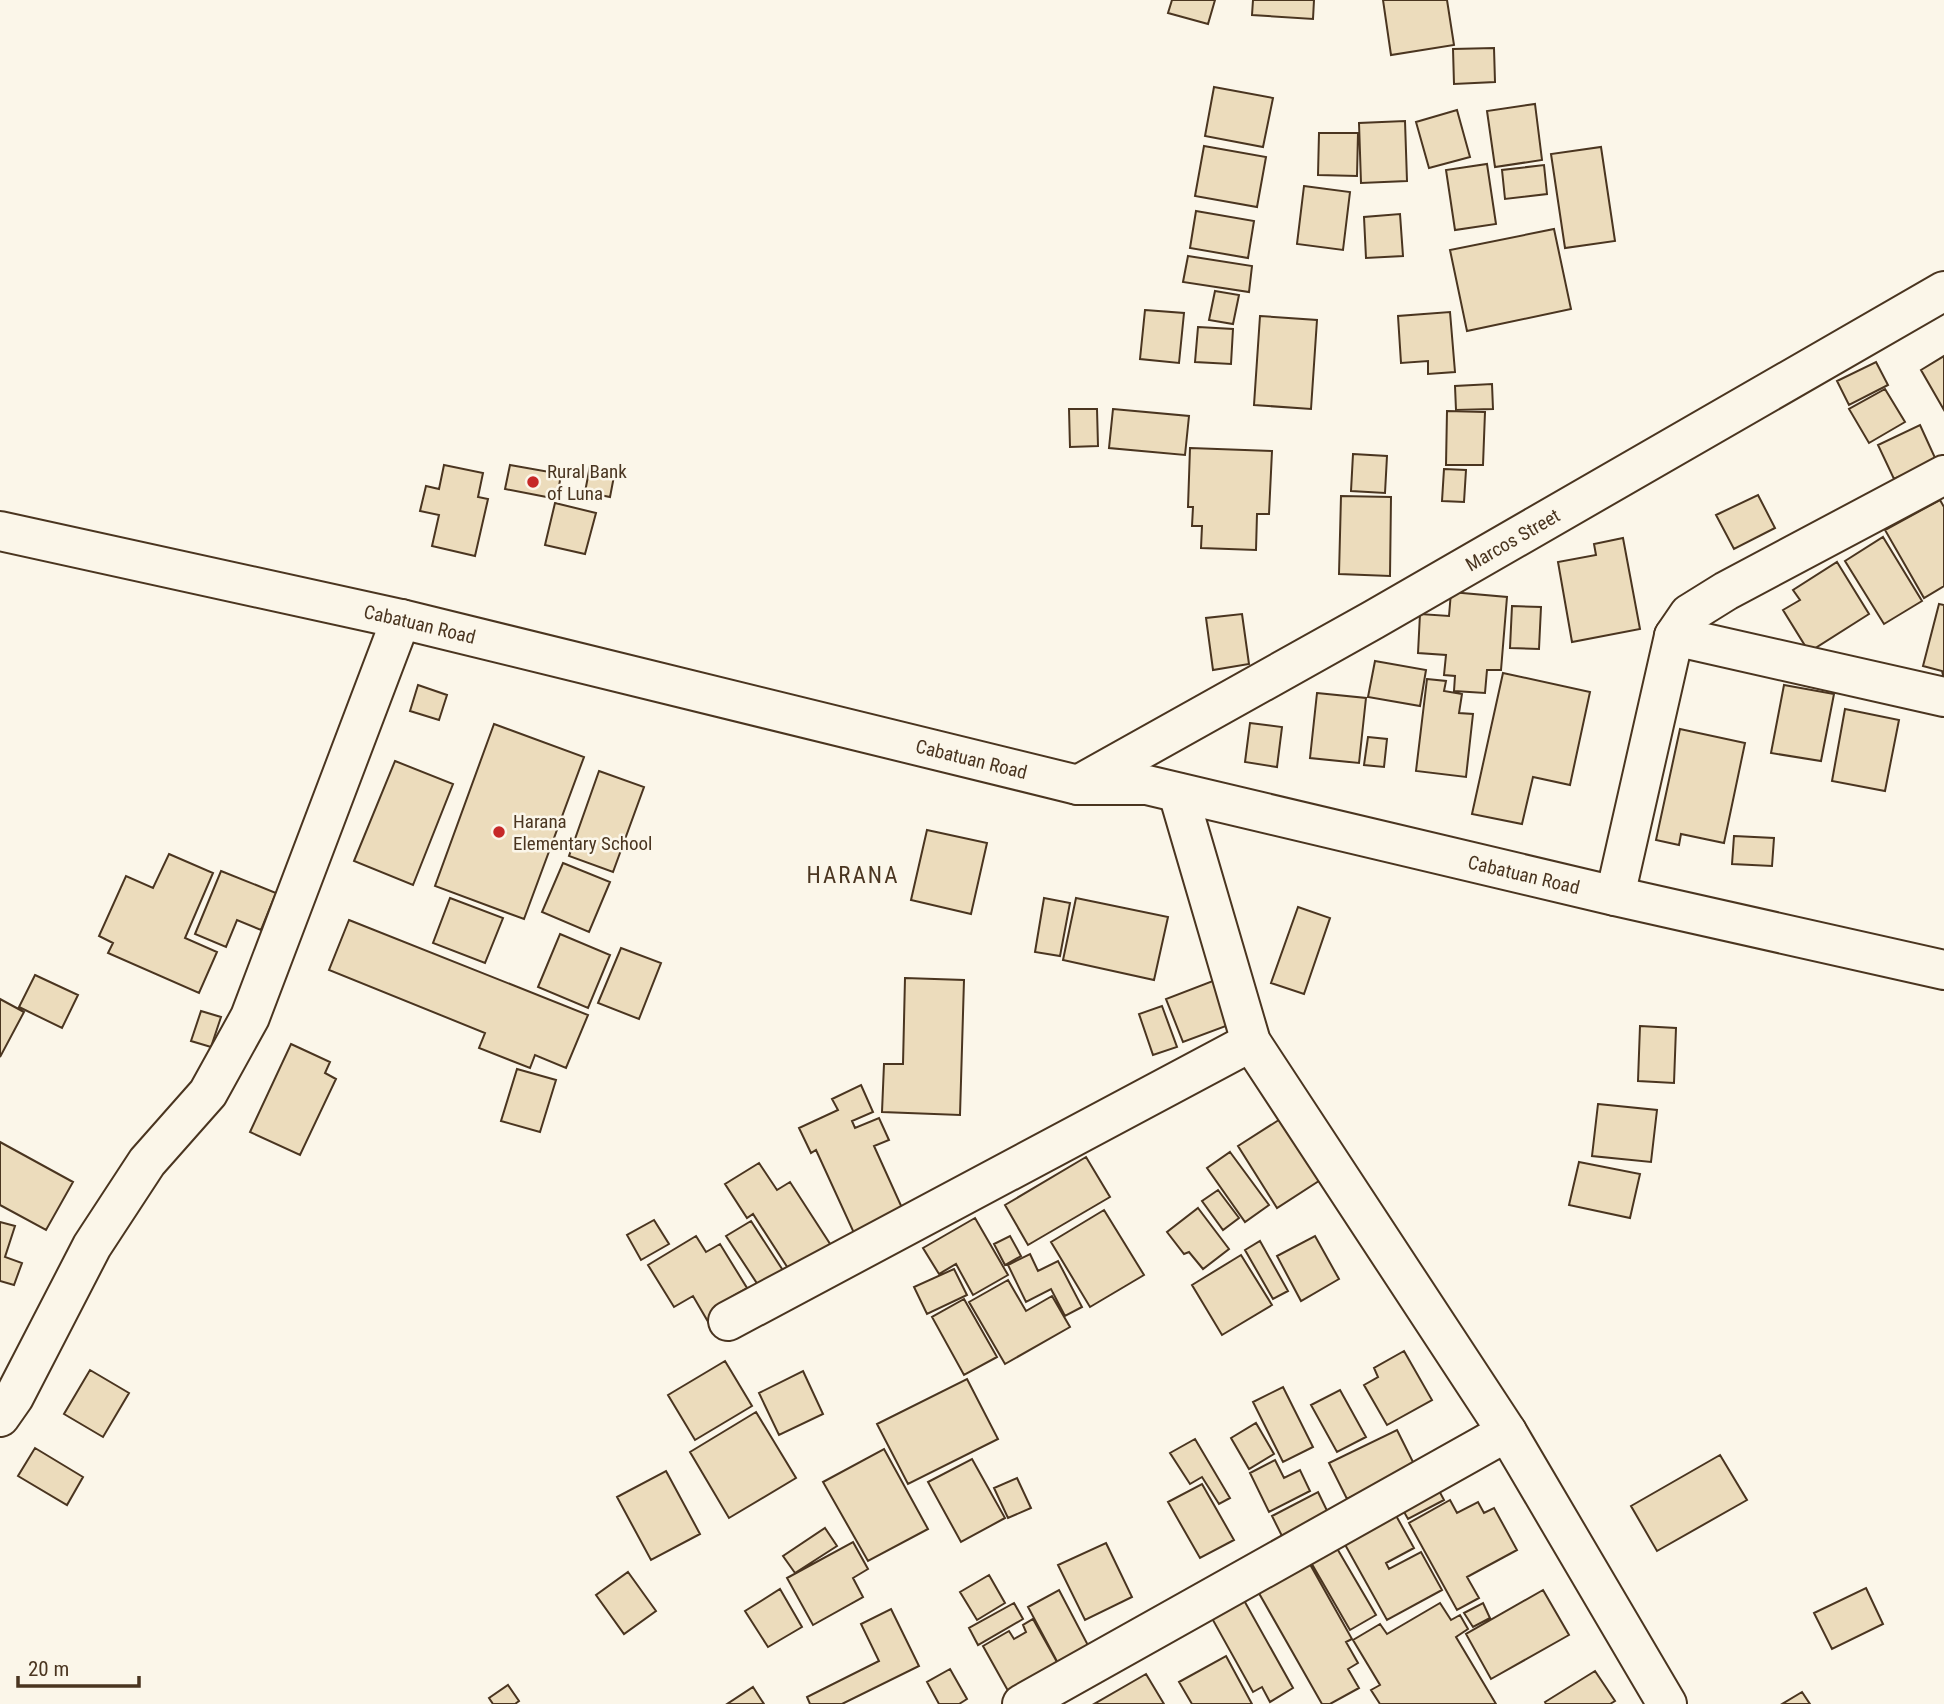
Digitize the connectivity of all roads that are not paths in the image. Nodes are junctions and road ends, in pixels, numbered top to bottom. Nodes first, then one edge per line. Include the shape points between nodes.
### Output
1 (1944, 291) edge
2 (1944, 475) edge
3 (0, 531) edge
4 (401, 619) junction
5 (1674, 636) junction
6 (1944, 697) edge
7 (1078, 785) junction
8 (1178, 793) junction
9 (1615, 896) junction
10 (1944, 971) edge
11 (1251, 1042) junction
12 (728, 1321) dead end
13 (0, 1417) edge
14 (1507, 1432) junction
15 (1022, 1704) edge
16 (1667, 1704) edge

1 - 7 main road, Marcos Street
2 - 5 main road via 1726,591 1689,614
3 - 4 main road, Cabatuan Road
4 - 7 main road, Cabatuan Road
4 - 13 main road via 250,1017 208,1093 147,1162 92,1245
5 - 6 main road
5 - 9 main road
7 - 8 main road, Cabatuan Road via 1147,785
8 - 9 main road, Cabatuan Road
8 - 11 main road
9 - 10 main road, Cabatuan Road
11 - 12 main road
11 - 14 main road
14 - 15 main road
14 - 16 main road

